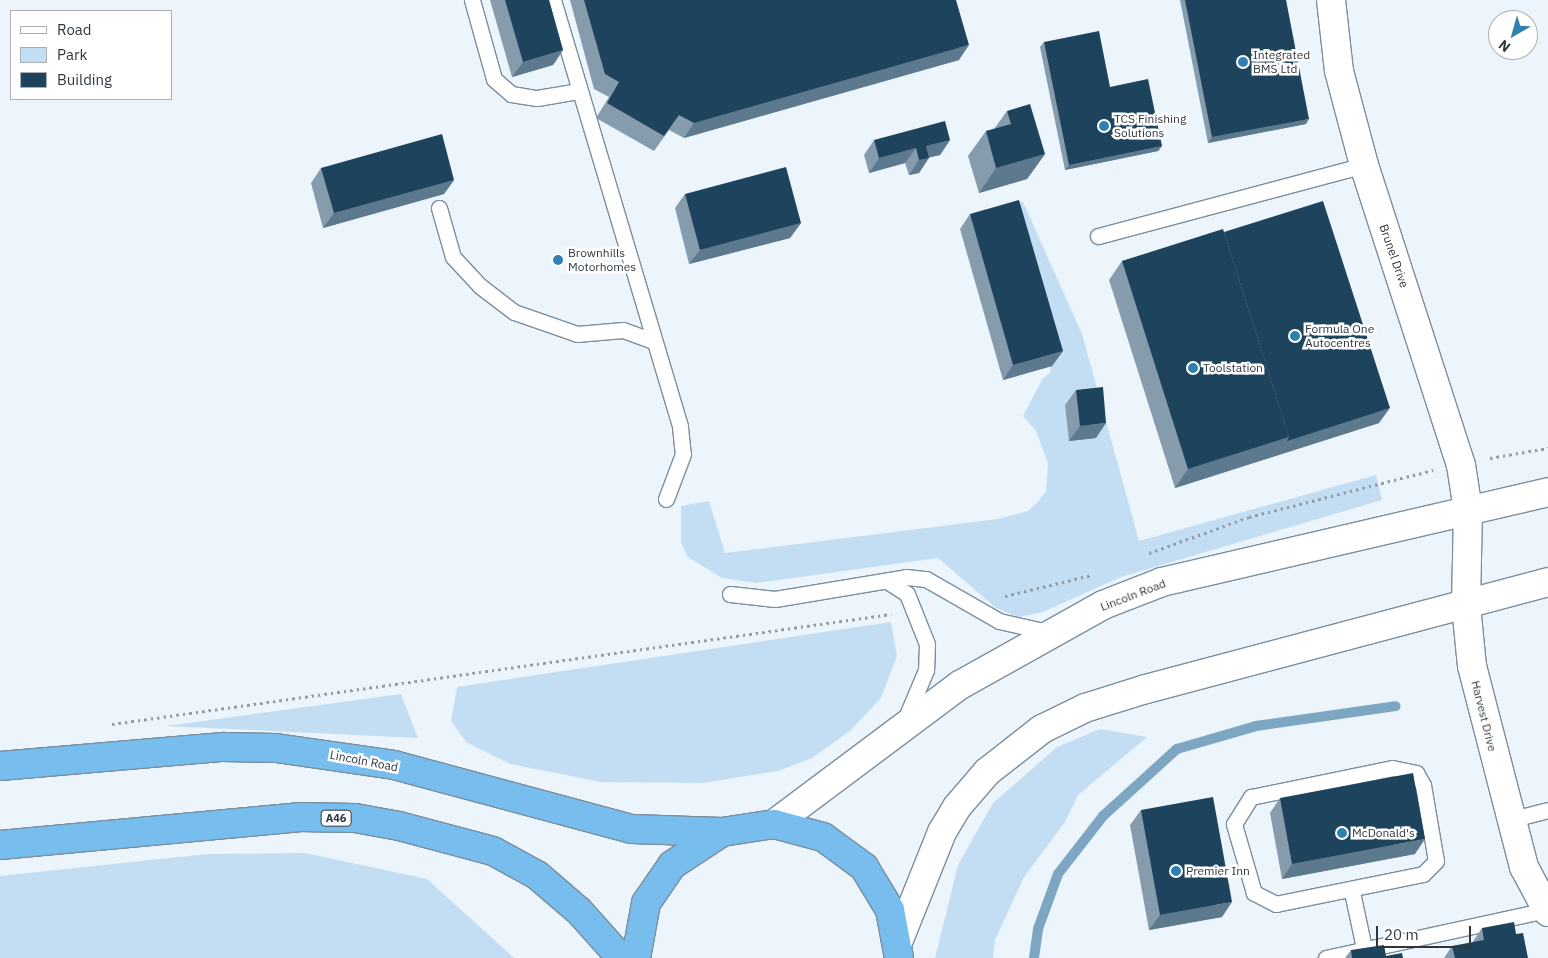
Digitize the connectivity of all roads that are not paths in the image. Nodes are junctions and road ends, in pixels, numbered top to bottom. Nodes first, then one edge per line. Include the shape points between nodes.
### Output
1 (472, 0) edge
2 (553, 0) edge
3 (1331, 0) edge
4 (580, 91) junction
5 (1364, 164) junction
6 (439, 208) dead end
7 (1098, 236) dead end
8 (653, 341) junction
9 (1548, 492) edge
10 (666, 499) dead end
11 (1468, 510) junction
12 (887, 581) junction
13 (1548, 582) edge
14 (730, 594) dead end
15 (1466, 606) junction
16 (1048, 632) junction
17 (903, 725) junction
18 (4, 765) edge
19 (1548, 810) edge
20 (1509, 820) junction
21 (774, 824) junction
22 (722, 832) junction
23 (4, 845) edge
24 (1352, 892) junction
25 (1547, 911) edge
26 (1364, 948) junction
27 (898, 954) edge
28 (621, 958) edge
29 (636, 958) edge
30 (1326, 958) edge

1 - 4 lane via 494,79 511,94 537,98
2 - 4 lane
3 - 5 main road, Brunel Drive via 1338,71
4 - 8 lane
5 - 7 lane
5 - 11 main road, Brunel Drive via 1461,465
6 - 8 lane via 454,257 480,286 514,312 576,334 623,330
8 - 10 lane via 680,427 683,454
9 - 11 main road, Lincoln Road
11 - 15 main road, Harvest Drive
11 - 16 main road, Lincoln Road via 1162,582
12 - 14 lane via 775,598
12 - 16 lane via 906,577 939,583 999,621
12 - 17 lane via 907,594 927,644 926,670
13 - 15 main road
15 - 20 main road, Harvest Drive via 1472,666
15 - 27 main road via 1146,689 1084,708 1042,729 987,772 957,808 942,832
16 - 17 main road, Lincoln Road
17 - 21 main road, Lincoln Road via 818,795
18 - 22 highway, Lincoln Road via 223,747 286,749 394,765 632,829
19 - 20 lane
20 - 25 main road, Harvest Drive via 1524,867
21 - 22 highway
21 - 27 highway via 808,830 852,855 883,894
22 - 29 highway via 682,854 662,876 641,917
23 - 28 highway, A46 via 299,817 390,824 465,841 537,875 579,911
24 - 24 lane via 1276,904 1254,893 1234,824 1241,808 1251,798 1315,782 1392,768 1416,772 1423,785 1436,861 1424,874
24 - 26 lane
25 - 26 lane
26 - 30 lane

